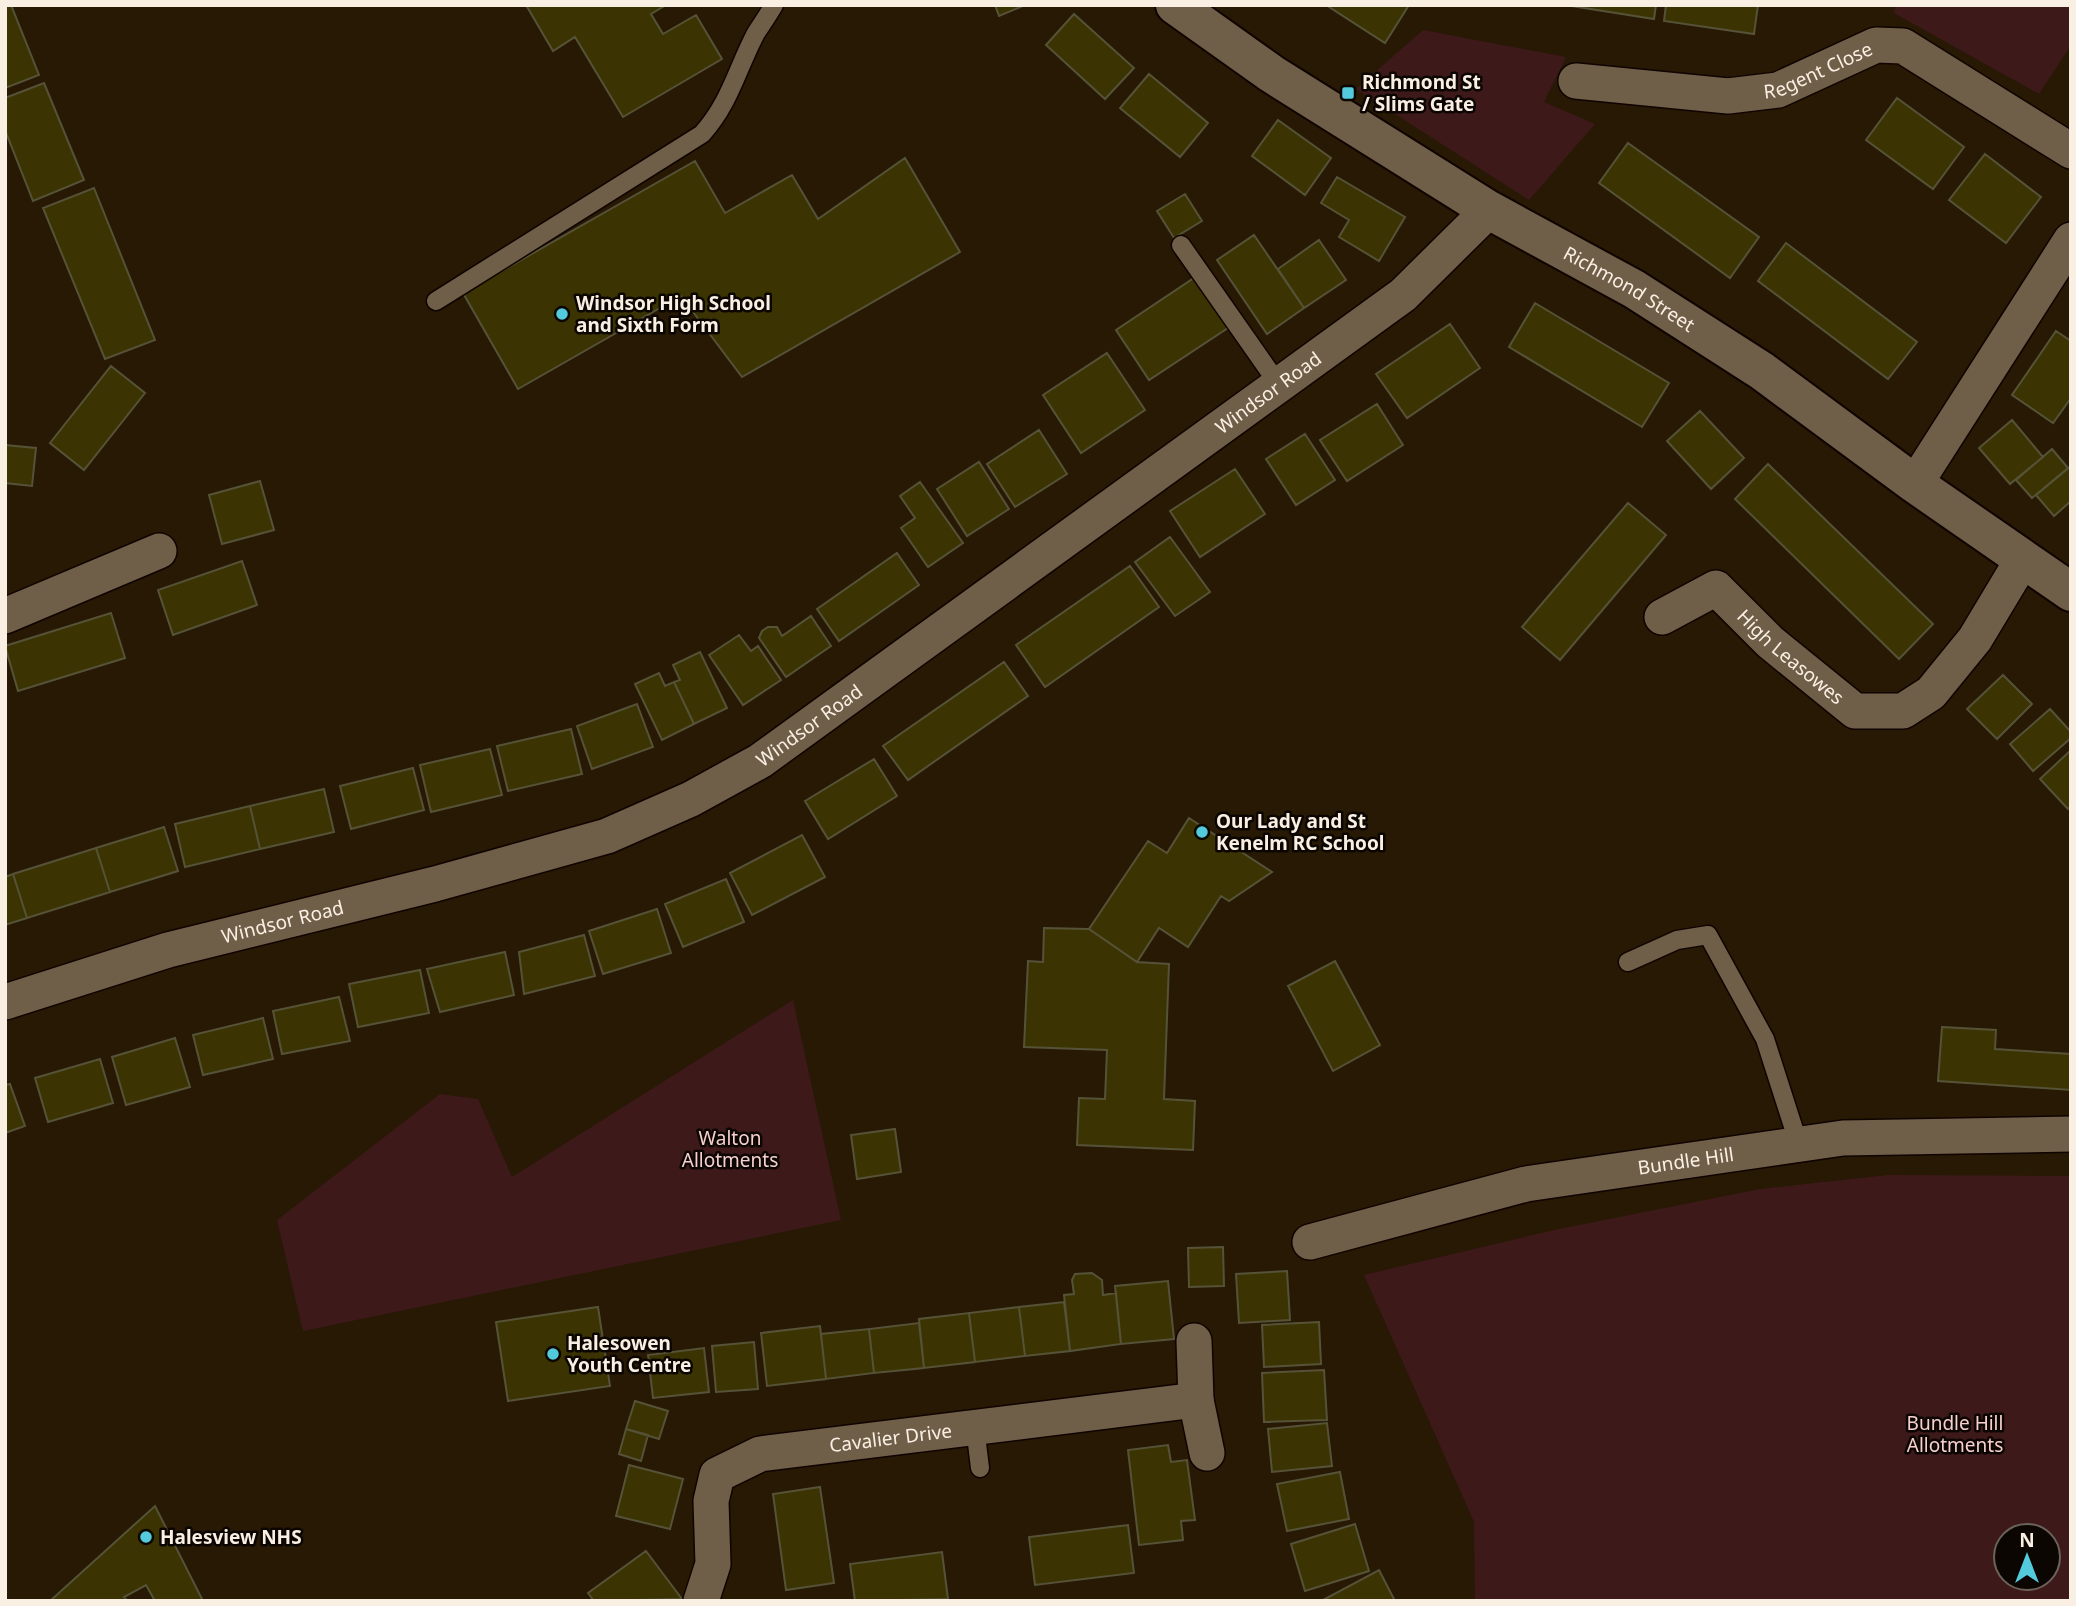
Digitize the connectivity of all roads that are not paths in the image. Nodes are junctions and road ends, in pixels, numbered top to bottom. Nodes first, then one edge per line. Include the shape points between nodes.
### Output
1 (774, 5) edge
2 (1175, 5) edge
3 (1576, 81) dead end
4 (2071, 151) edge
5 (1489, 211) junction
6 (2071, 240) edge
7 (1181, 245) dead end
8 (436, 301) dead end
9 (1279, 385) junction
10 (1914, 484) junction
11 (159, 551) dead end
12 (2023, 559) junction
13 (2071, 592) edge
14 (5, 616) edge
15 (1662, 617) dead end
16 (1628, 962) dead end
17 (5, 1002) edge
18 (2071, 1134) edge
19 (1799, 1145) junction
20 (1310, 1242) dead end
21 (1194, 1341) dead end
22 (1196, 1400) junction
23 (975, 1427) junction
24 (1207, 1453) dead end
25 (980, 1468) dead end
26 (701, 1601) edge

1 - 8 lane via 731,92 702,134
2 - 5 street, Richmond Street via 1272,74
3 - 4 street, Regent Close via 1728,96 1778,90 1876,45 1903,47
5 - 9 street, Windsor Road via 1403,295
5 - 10 street, Richmond Street via 1634,289 1762,371
6 - 10 street
7 - 9 lane
9 - 17 street, Windsor Road via 770,753 691,799 607,836 168,950
10 - 12 street, Richmond Street
11 - 14 street
12 - 13 street, Richmond Street
12 - 15 street, High Leasowes via 1975,639 1931,693 1903,711 1855,711 1770,642 1716,588
16 - 19 lane via 1678,940 1707,935 1765,1039
18 - 19 street, Bundle Hill via 1843,1138
19 - 20 street, Bundle Hill via 1526,1184
21 - 22 street
22 - 23 street, Cavalier Drive
22 - 24 street
23 - 25 lane
23 - 26 street, Cavalier Drive via 760,1454 718,1475 710,1501 713,1564

